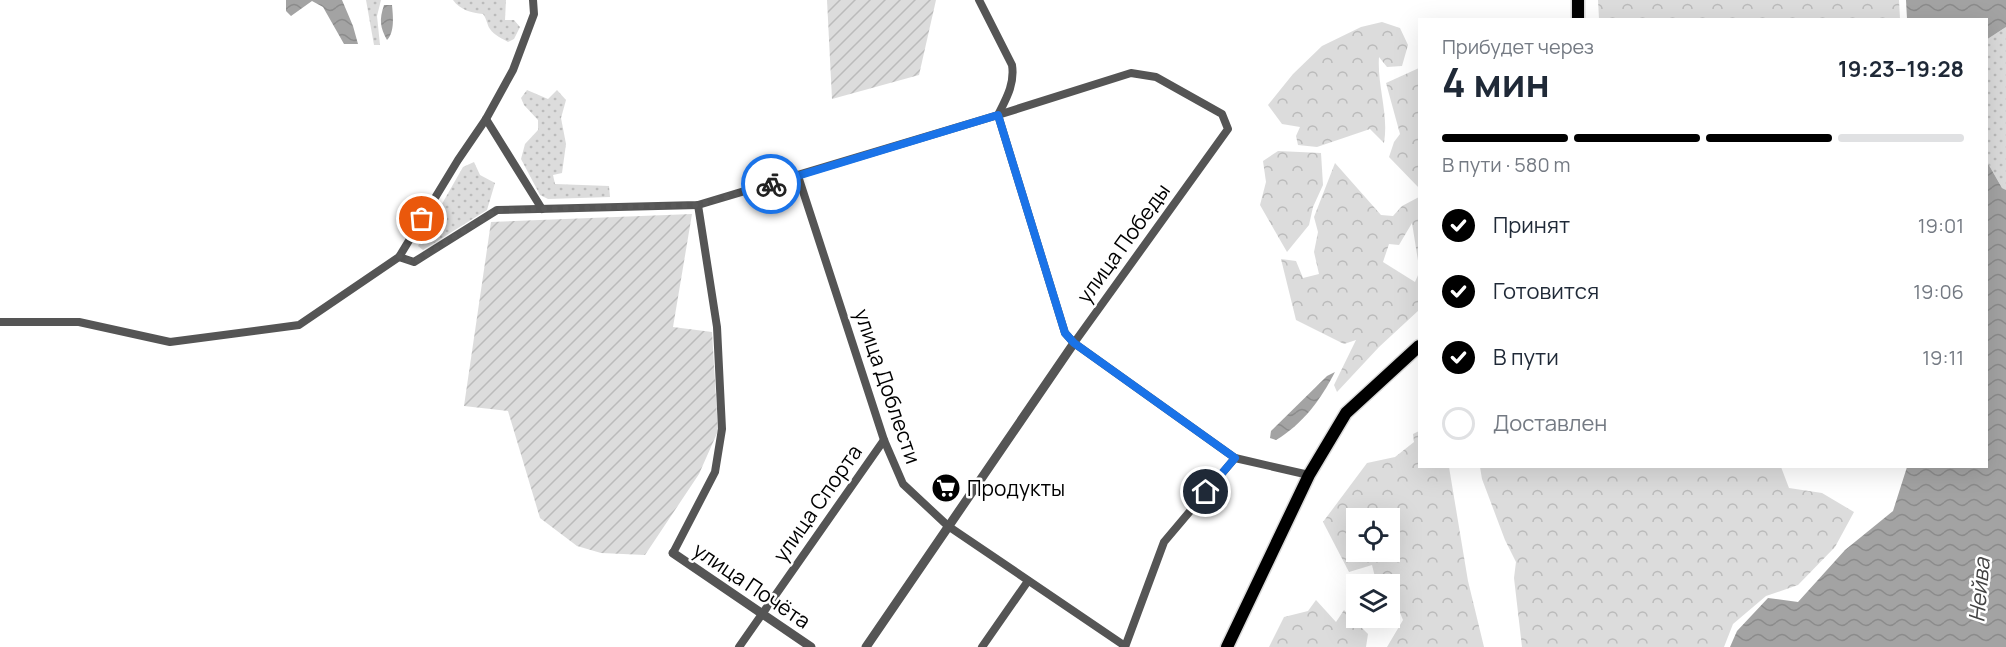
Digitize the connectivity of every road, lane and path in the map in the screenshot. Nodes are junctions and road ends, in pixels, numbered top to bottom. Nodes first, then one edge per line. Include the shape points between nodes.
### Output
1 (533, 0) edge
2 (978, 0) edge
3 (1578, 0) edge
4 (1578, 18) edge
5 (998, 115) junction
6 (486, 119) junction
7 (798, 176) junction
8 (698, 205) junction
9 (542, 209) junction
10 (399, 257) junction
11 (0, 322) edge
12 (1074, 343) junction
13 (1418, 347) edge
14 (884, 440) junction
15 (1235, 458) junction
16 (1309, 475) junction
17 (948, 526) junction
18 (673, 553) joint
19 (1028, 581) junction
20 (762, 614) junction
21 (1125, 646) edge
22 (739, 647) edge
23 (811, 647) edge
24 (866, 647) edge
25 (982, 647) edge
26 (1227, 647) edge

1 - 6 street via 534,14 513,70
2 - 5 street via 1014,75
3 - 4 main road
5 - 7 street
5 - 12 street via 1065,333
5 - 12 street, улица Победы via 1131,73 1156,77 1222,114 1228,129
6 - 9 street
6 - 10 street
7 - 8 street
7 - 14 street, улица Доблести
8 - 9 street
8 - 18 street via 717,327 722,429 715,472
9 - 10 street via 497,210 414,262
10 - 11 street via 299,325 170,342 80,322
12 - 15 street
12 - 17 street, улица Победы
13 - 16 main road via 1346,413
14 - 17 street, улица Доблести via 903,484
14 - 20 street, улица Спорта
15 - 16 street
15 - 21 street via 1164,542
16 - 26 main road
17 - 19 street, улица Доблести
17 - 24 street, улица Победы
18 - 20 street, улица Почёта
19 - 21 street, улица Доблести
19 - 25 street
20 - 22 street, улица Спорта
20 - 23 street, улица Почёта

